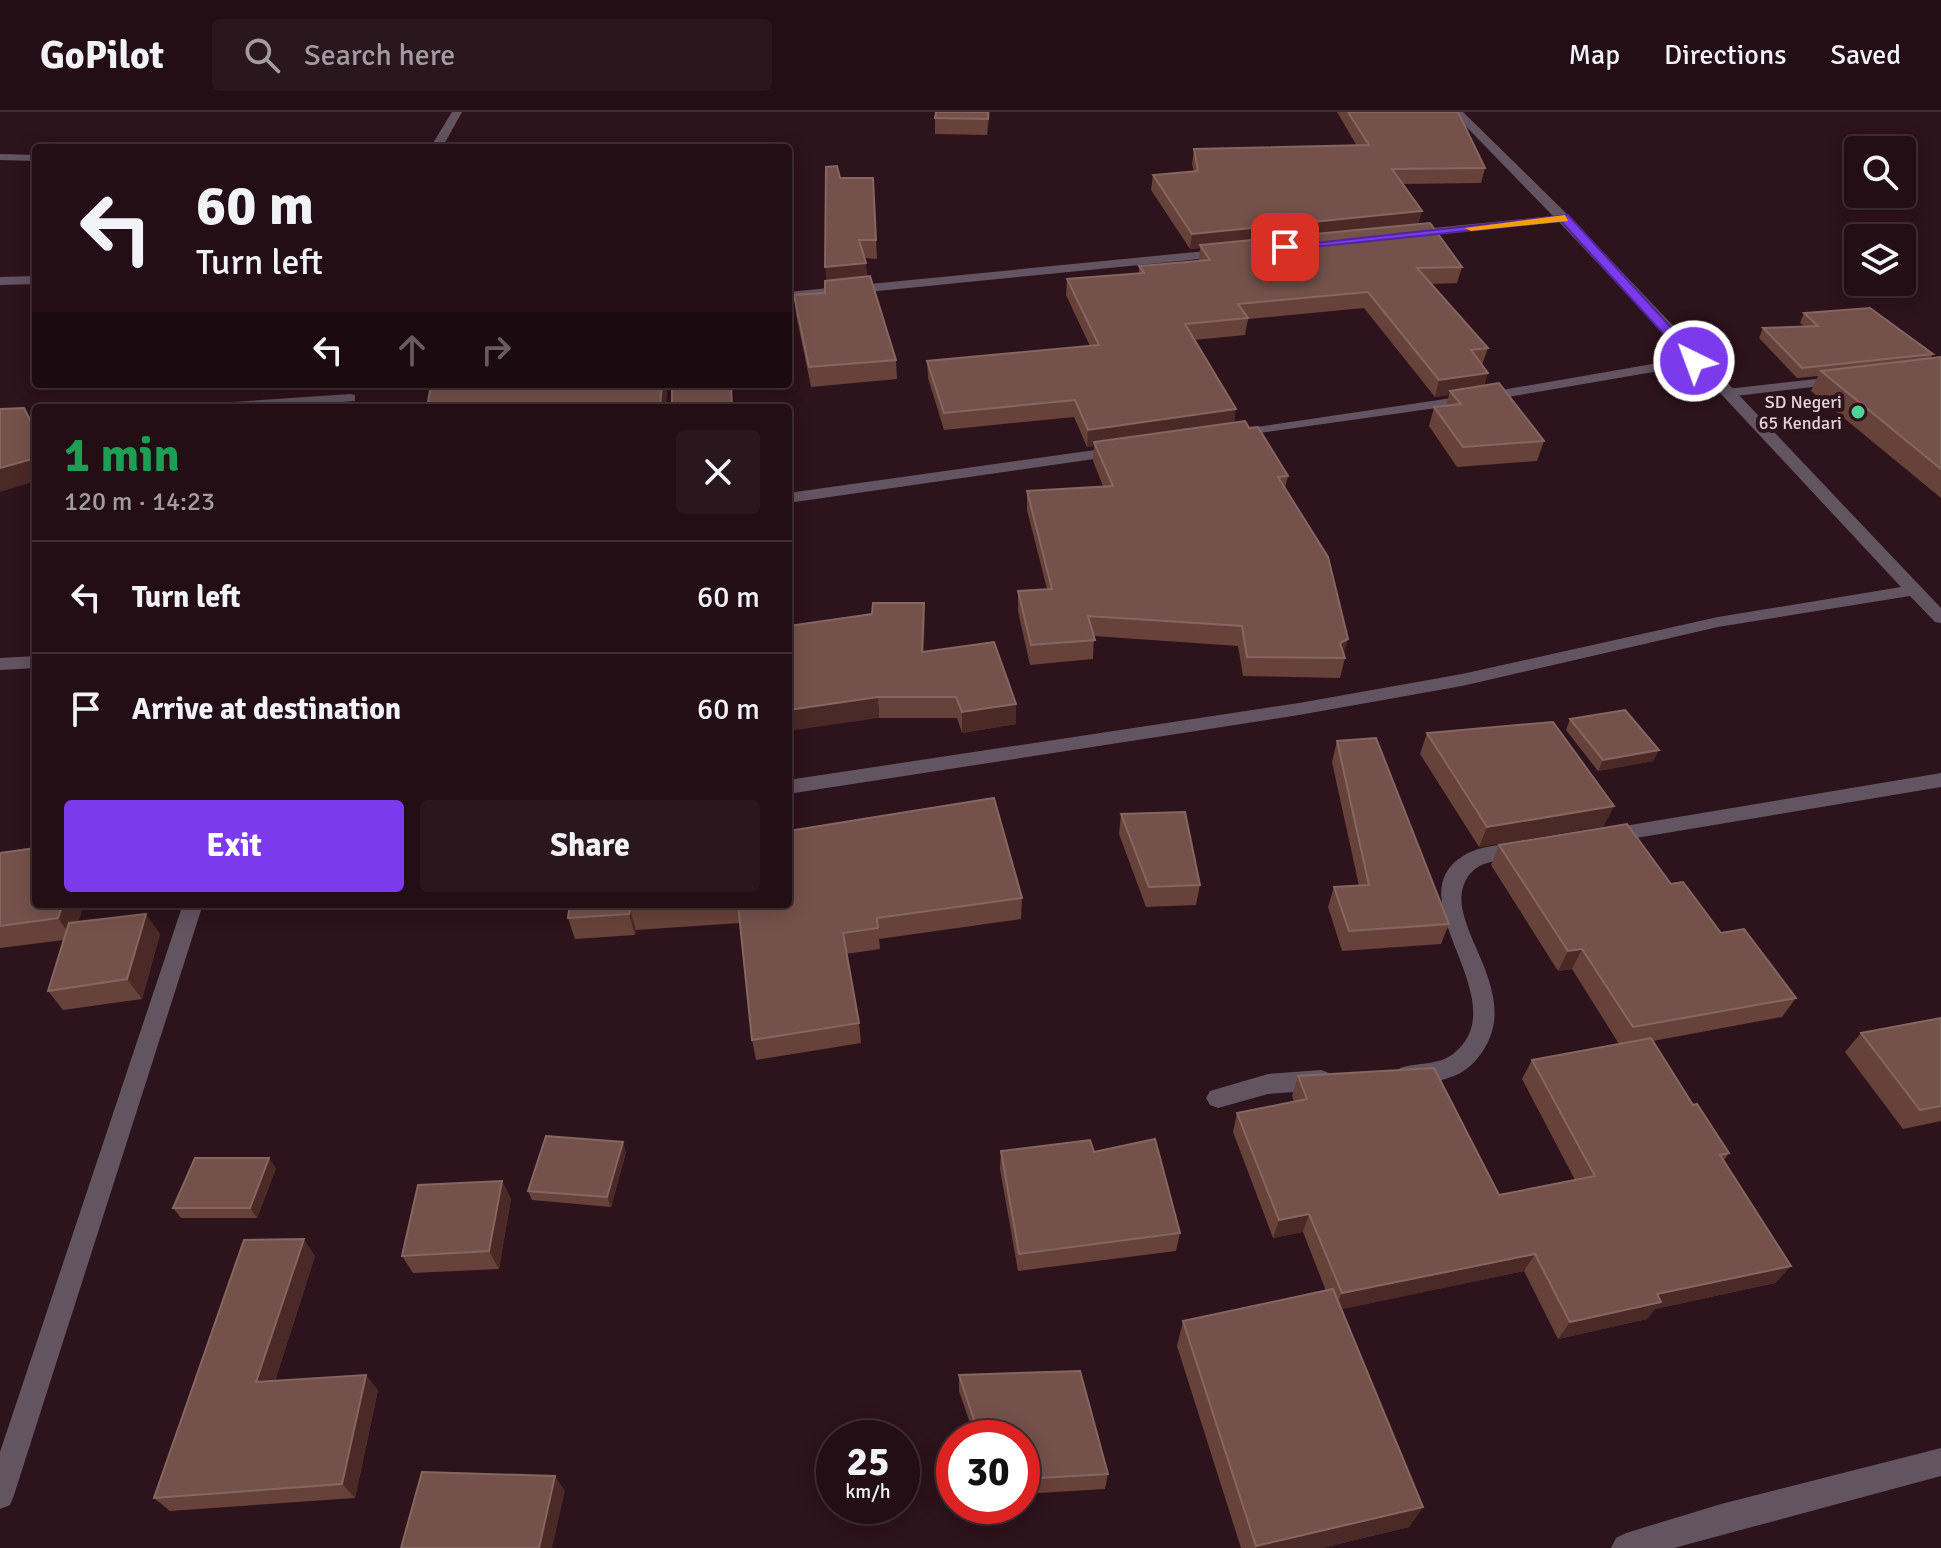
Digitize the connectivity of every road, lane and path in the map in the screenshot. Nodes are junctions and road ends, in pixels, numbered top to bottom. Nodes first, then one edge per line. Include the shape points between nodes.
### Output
1 (457, 112) edge
2 (1457, 112) edge
3 (438, 144) edge
4 (0, 157) edge
5 (32, 158) edge
6 (1564, 218) junction
7 (1394, 236) edge
8 (1238, 252) edge
9 (32, 280) edge
10 (0, 281) edge
11 (792, 296) edge
12 (1694, 361) junction
13 (1854, 379) edge
14 (1727, 393) junction
15 (350, 397) edge
16 (256, 404) edge
17 (32, 420) edge
18 (0, 422) edge
19 (1218, 437) edge
20 (1141, 448) edge
21 (792, 497) edge
22 (1913, 590) junction
23 (1941, 618) edge
24 (32, 662) edge
25 (0, 664) edge
26 (1941, 780) edge
27 (792, 786) edge
28 (1582, 840) edge
29 (1551, 845) edge
30 (192, 908) edge
31 (1393, 1076) edge
32 (1347, 1078) edge
33 (1218, 1098) dead end
34 (1941, 1462) edge
35 (0, 1495) edge
36 (1626, 1548) edge

1 - 3 street
2 - 6 street
4 - 5 street
6 - 7 street
6 - 12 street
8 - 11 street
9 - 10 street
12 - 14 street
12 - 19 street
13 - 14 street
14 - 22 street
15 - 16 street
17 - 18 street
20 - 21 street
22 - 23 street
22 - 27 street via 1718,622 1343,702
24 - 25 street
26 - 28 street
29 - 31 street via 1486,855 1465,865 1452,888 1484,1007 1479,1040 1461,1063 1440,1073
30 - 35 street
32 - 33 street via 1268,1084
34 - 36 street

